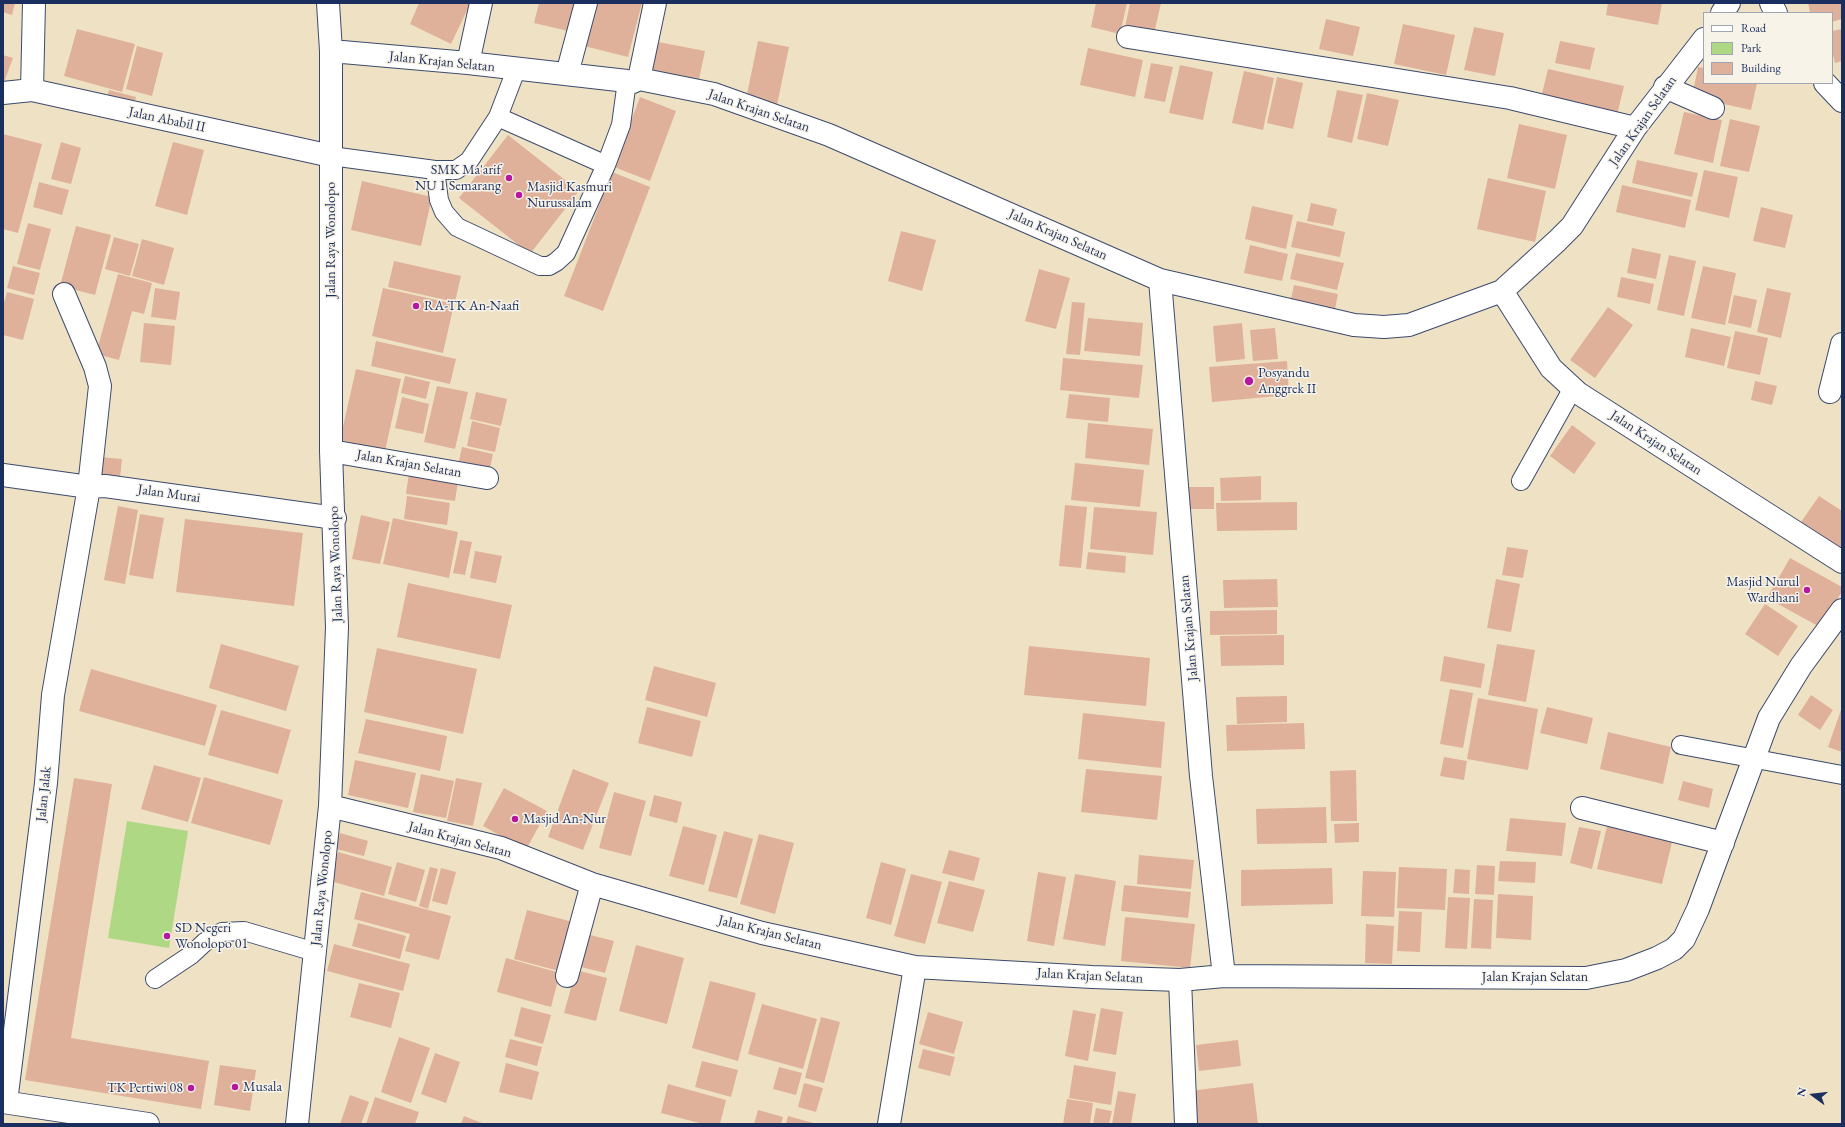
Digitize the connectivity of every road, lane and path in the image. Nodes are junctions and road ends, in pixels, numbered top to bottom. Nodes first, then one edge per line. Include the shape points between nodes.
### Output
1 (34, 3) edge
2 (328, 3) edge
3 (481, 3) edge
4 (586, 3) edge
5 (655, 3) edge
6 (1729, 3) edge
7 (1771, 3) edge
8 (1723, 12) edge
9 (1776, 12) edge
10 (1128, 37) dead end
11 (1703, 40) edge
12 (331, 51) junction
13 (468, 63) junction
14 (516, 70) junction
15 (567, 74) junction
16 (633, 80) junction
17 (1665, 87) junction
18 (32, 90) junction
19 (3, 93) edge
20 (1713, 108) dead end
21 (498, 117) junction
22 (1635, 128) junction
23 (331, 156) junction
24 (606, 165) junction
25 (435, 170) junction
26 (1160, 280) junction
27 (1502, 291) junction
28 (64, 294) dead end
29 (1842, 344) edge
30 (1573, 388) junction
31 (1830, 392) dead end
32 (331, 451) junction
33 (3, 475) edge
34 (487, 478) dead end
35 (1521, 481) dead end
36 (89, 487) junction
37 (335, 518) junction
38 (1842, 562) edge
39 (1842, 610) edge
40 (1681, 745) dead end
41 (1752, 760) junction
42 (1842, 776) edge
43 (330, 806) junction
44 (1582, 808) dead end
45 (1723, 843) junction
46 (592, 884) junction
47 (315, 952) junction
48 (915, 967) junction
49 (567, 976) dead end
50 (1224, 976) junction
51 (155, 979) dead end
52 (1180, 980) junction
53 (4, 1102) edge
54 (148, 1124) edge
55 (297, 1124) edge
56 (889, 1124) edge
57 (1186, 1124) edge

1 - 18 street
2 - 12 street, Jalan Raya Wonolopo
3 - 13 street
4 - 15 street
5 - 16 street
6 - 8 street
7 - 9 street
10 - 22 street via 1510,98
11 - 17 street, Jalan Krajan Selatan
12 - 13 street, Jalan Krajan Selatan
12 - 23 street, Jalan Raya Wonolopo
13 - 14 street, Jalan Krajan Selatan
14 - 15 street, Jalan Krajan Selatan
14 - 21 lane
15 - 16 street, Jalan Krajan Selatan
16 - 24 lane
16 - 26 street, Jalan Krajan Selatan via 714,94 829,135
17 - 20 street
17 - 22 street, Jalan Krajan Selatan
18 - 19 street, Jalan Ababil II
18 - 23 street, Jalan Ababil II
21 - 24 lane
21 - 25 lane via 469,161 456,170
22 - 27 street, Jalan Krajan Selatan via 1572,226
23 - 25 lane
23 - 32 street, Jalan Raya Wonolopo
24 - 25 lane via 566,253 549,266 540,266 457,227 444,212 439,200
26 - 27 street, Jalan Krajan Selatan via 1354,326 1384,327 1409,325
26 - 50 street, Jalan Krajan Selatan via 1201,776
27 - 30 street, Jalan Krajan Selatan via 1551,368
28 - 36 street, Jalan Jalak via 95,367 100,386
29 - 31 street
30 - 35 lane
30 - 38 street, Jalan Krajan Selatan
32 - 34 street, Jalan Krajan Selatan
32 - 37 street, Jalan Raya Wonolopo
33 - 36 street, Jalan Murai
36 - 37 street, Jalan Murai via 105,486
36 - 53 street, Jalan Jalak via 53,695 46,783
37 - 43 street, Jalan Raya Wonolopo via 337,627
39 - 41 street, Jalan Krajan Selatan via 1790,681 1769,718
40 - 41 lane
41 - 42 lane
41 - 45 street, Jalan Krajan Selatan
43 - 46 street, Jalan Krajan Selatan via 501,848
43 - 47 street, Jalan Raya Wonolopo
44 - 45 street
45 - 50 street, Jalan Krajan Selatan via 1684,938 1674,949 1626,970 1586,978
46 - 48 street, Jalan Krajan Selatan via 762,932
46 - 49 street
47 - 51 lane via 244,931 222,932
47 - 55 street, Jalan Raya Wonolopo
48 - 52 street, Jalan Krajan Selatan
48 - 56 street
50 - 52 street, Jalan Krajan Selatan
52 - 57 street
53 - 54 street

